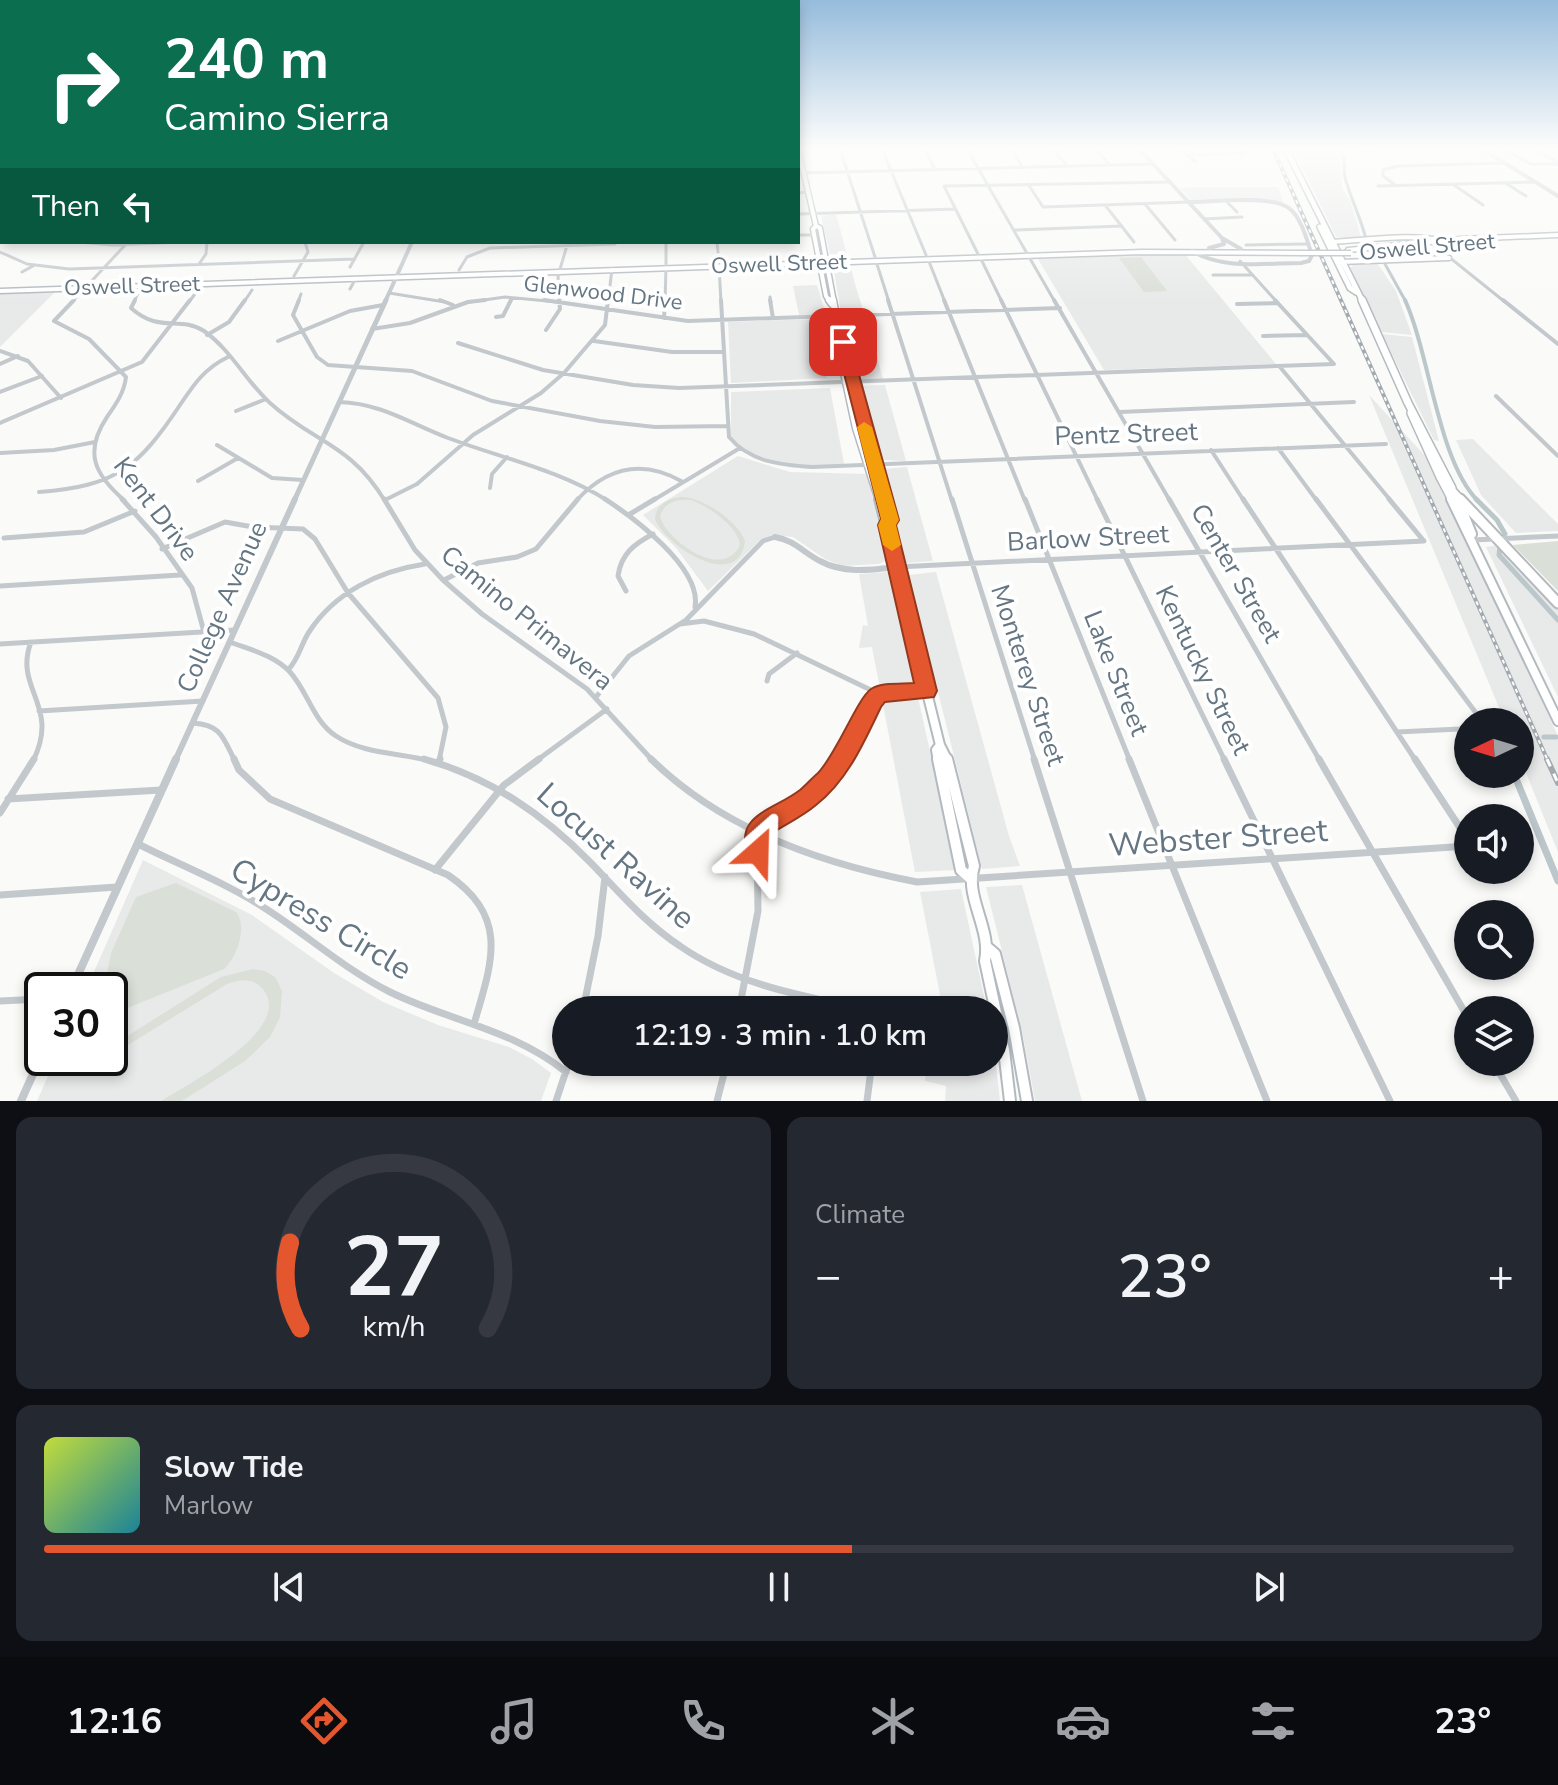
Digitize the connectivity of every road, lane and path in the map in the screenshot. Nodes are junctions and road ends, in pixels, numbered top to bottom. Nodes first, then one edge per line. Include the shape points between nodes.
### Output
1 (811, 200) edge
2 (857, 200) edge
3 (904, 200) edge
4 (951, 200) edge
5 (998, 200) edge
6 (1039, 200) edge
7 (1311, 200) edge
8 (1476, 200) edge
9 (1189, 202) junction
10 (1144, 203) junction
11 (1228, 203) junction
12 (1105, 205) junction
13 (1483, 205) dead end
14 (955, 209) junction
15 (908, 210) junction
16 (860, 212) junction
17 (1237, 212) dead end
18 (814, 213) junction
19 (800, 214) edge
20 (1242, 217) dead end
21 (1204, 219) junction
22 (816, 226) junction
23 (1122, 226) junction
24 (1015, 230) junction
25 (800, 235) edge
26 (814, 235) junction
27 (1542, 236) junction
28 (1558, 237) edge
29 (1222, 238) junction
30 (1175, 240) dead end
31 (1441, 240) junction
32 (1515, 240) junction
33 (1134, 242) dead end
34 (1331, 242) junction
35 (126, 244) edge
36 (207, 244) edge
37 (306, 244) edge
38 (363, 244) edge
39 (413, 244) edge
40 (568, 244) edge
41 (615, 244) edge
42 (666, 244) edge
43 (717, 244) edge
44 (1307, 244) junction
45 (1434, 245) junction
46 (1244, 247) junction
47 (1209, 248) junction
48 (1192, 251) junction
49 (614, 252) dead end
50 (1300, 252) junction
51 (1349, 252) junction
52 (1030, 254) junction
53 (0, 255) edge
54 (979, 256) junction
55 (927, 257) junction
56 (1449, 258) junction
57 (355, 259) junction
58 (876, 259) junction
59 (822, 260) junction
60 (303, 261) junction
61 (1240, 261) junction
62 (1340, 262) junction
63 (719, 264) junction
64 (34, 265) junction
65 (198, 265) junction
66 (666, 266) junction
67 (350, 267) dead end
68 (103, 268) junction
69 (559, 269) junction
70 (612, 269) junction
71 (459, 270) junction
72 (22, 272) dead end
73 (398, 274) junction
74 (1213, 275) dead end
75 (1252, 275) junction
76 (294, 276) junction
77 (356, 277) junction
78 (246, 280) junction
79 (203, 283) junction
80 (86, 286) junction
81 (0, 289) edge
82 (350, 289) dead end
83 (252, 290) dead end
84 (138, 293) dead end
85 (389, 293) junction
86 (301, 294) dead end
87 (513, 297) junction
88 (770, 297) dead end
89 (561, 302) junction
90 (1278, 303) junction
91 (1237, 304) dead end
92 (383, 305) junction
93 (453, 306) junction
94 (507, 307) dead end
95 (1060, 308) junction
96 (608, 309) junction
97 (1005, 310) junction
98 (949, 312) junction
99 (893, 314) junction
100 (834, 316) junction
101 (664, 318) junction
102 (773, 318) junction
103 (722, 320) junction
104 (171, 326) junction
105 (372, 329) junction
106 (546, 330) dead end
107 (302, 332) junction
108 (207, 335) junction
109 (1307, 335) junction
110 (1263, 336) dead end
111 (278, 341) dead end
112 (593, 341) junction
113 (458, 343) dead end
114 (1558, 344) edge
115 (0, 351) edge
116 (724, 352) junction
117 (19, 355) junction
118 (228, 357) junction
119 (0, 364) edge
120 (355, 367) junction
121 (1280, 367) junction
122 (123, 372) junction
123 (564, 373) junction
124 (1098, 373) junction
125 (42, 376) junction
126 (1037, 376) junction
127 (975, 378) junction
128 (914, 380) junction
129 (850, 383) junction
130 (726, 388) junction
131 (0, 392) edge
132 (1496, 396) dead end
133 (61, 398) junction
134 (266, 399) junction
135 (339, 402) junction
136 (1354, 402) dead end
137 (1408, 403) junction
138 (1310, 404) junction
139 (519, 407) junction
140 (236, 411) dead end
141 (1120, 412) junction
142 (0, 423) edge
143 (728, 426) junction
144 (323, 438) junction
145 (95, 442) junction
146 (463, 444) junction
147 (1386, 444) dead end
148 (217, 445) dead end
149 (1344, 445) junction
150 (740, 448) junction
151 (1278, 448) junction
152 (1211, 450) junction
153 (1144, 453) junction
154 (1, 454) edge
155 (1076, 456) junction
156 (1558, 456) edge
157 (507, 457) junction
158 (238, 458) junction
159 (1008, 459) junction
160 (939, 462) junction
161 (872, 465) junction
162 (1440, 477) junction
163 (303, 480) junction
164 (198, 481) dead end
165 (104, 482) junction
166 (683, 482) junction
167 (490, 488) dead end
168 (1452, 488) junction
169 (590, 489) junction
170 (39, 492) dead end
171 (385, 500) junction
172 (135, 511) junction
173 (630, 514) junction
174 (282, 526) junction
175 (653, 534) junction
176 (1558, 536) edge
177 (775, 537) joint
178 (4, 538) dead end
179 (1499, 539) junction
180 (1473, 540) junction
181 (1350, 545) junction
182 (162, 549) junction
183 (1276, 549) junction
184 (1201, 552) junction
185 (1125, 556) junction
186 (1049, 560) junction
187 (426, 564) junction
188 (972, 564) junction
189 (897, 567) junction
190 (181, 575) junction
191 (444, 580) junction
192 (0, 586) edge
193 (626, 591) dead end
194 (348, 593) junction
195 (1558, 603) edge
196 (695, 607) junction
197 (680, 624) junction
198 (235, 630) junction
199 (204, 632) junction
200 (31, 642) junction
201 (230, 642) junction
202 (0, 644) edge
203 (797, 653) junction
204 (288, 670) junction
205 (767, 681) dead end
206 (926, 691) junction
207 (880, 694) junction
208 (596, 697) junction
209 (203, 701) junction
210 (1472, 708) edge
211 (607, 709) junction
212 (39, 711) junction
213 (1558, 721) edge
214 (193, 723) junction
215 (1454, 729) edge
216 (1397, 732) junction
217 (439, 763) junction
218 (500, 789) junction
219 (162, 790) junction
220 (8, 799) junction
221 (0, 813) edge
222 (1454, 819) edge
223 (758, 831) junction
224 (138, 844) junction
225 (1454, 847) edge
226 (1373, 852) junction
227 (1272, 859) junction
228 (1172, 865) junction
229 (435, 870) junction
230 (1069, 871) junction
231 (606, 876) junction
232 (970, 878) junction
233 (118, 887) junction
234 (0, 895) edge
235 (988, 948) junction
236 (79, 972) edge
237 (746, 982) junction
238 (586, 996) edge
239 (742, 996) edge
240 (807, 996) edge
241 (1455, 996) edge
242 (24, 1000) edge
243 (0, 1001) edge
244 (474, 1024) junction
245 (552, 1057) edge
246 (32, 1076) edge
247 (564, 1076) edge
248 (723, 1076) edge
249 (870, 1076) edge
250 (1501, 1076) edge
251 (21, 1101) edge
252 (556, 1101) edge
253 (717, 1101) edge
254 (867, 1101) edge
255 (1010, 1101) edge
256 (1027, 1101) edge
257 (1143, 1101) edge
258 (1267, 1101) edge
259 (1390, 1101) edge
260 (1516, 1101) edge

1 - 18 main road
2 - 16 street, Monterey Street
3 - 15 street, Lake Street
4 - 14 street, Kentucky Street
5 - 24 street, Center Street
6 - 12 street via 1043,207
7 - 34 main road
8 - 13 street
9 - 10 street
9 - 11 street
9 - 21 street
10 - 12 street
10 - 30 street
11 - 17 street
11 - 44 street via 1272,202 1292,211
12 - 23 street
14 - 15 street
14 - 54 street, Kentucky Street
15 - 16 street
15 - 55 street, Lake Street
16 - 18 street
16 - 58 street, Monterey Street
18 - 19 street
18 - 22 main road
20 - 21 street
21 - 29 street
22 - 26 main road
22 - 59 main road
23 - 24 street
23 - 33 street
24 - 52 street, Center Street
25 - 26 street
26 - 59 main road
27 - 28 main road, Oswell Street
27 - 31 main road, Oswell Street
27 - 32 main road
28 - 32 main road, Oswell Street
29 - 46 street
29 - 47 street via 1222,245
31 - 34 main road, Oswell Street via 1418,235
31 - 51 main road, Oswell Street
32 - 45 main road, Oswell Street
34 - 62 main road
35 - 68 street
36 - 65 street
37 - 60 street
38 - 57 street
39 - 73 street, College Avenue
40 - 69 street
40 - 71 street via 485,249 467,257
41 - 49 street
42 - 66 street
43 - 63 street
44 - 46 street, Oswell Street
44 - 61 street via 1311,259 1305,262
45 - 51 main road, Oswell Street
45 - 56 street
46 - 47 main road, Oswell Street
46 - 50 main road, Oswell Street
47 - 52 main road, Oswell Street
48 - 50 main road, Oswell Street
48 - 52 main road, Oswell Street
48 - 61 street via 1209,260
50 - 51 main road, Oswell Street, bridge
52 - 54 main road, Oswell Street
52 - 95 street, Center Street
53 - 64 street
54 - 55 main road, Oswell Street
54 - 97 street, Kentucky Street
55 - 58 main road, Oswell Street
55 - 98 street, Lake Street
56 - 62 main road
56 - 114 street
57 - 60 street
57 - 67 street
58 - 59 main road, Oswell Street
58 - 99 street, Monterey Street
59 - 63 main road, Oswell Street
59 - 63 main road, Oswell Street
59 - 100 main road
60 - 65 street
60 - 76 street
61 - 75 street
62 - 137 main road
63 - 66 main road, Oswell Street
63 - 66 main road, Oswell Street
63 - 103 street
64 - 68 street
64 - 72 street
65 - 68 street
66 - 69 main road, Oswell Street
66 - 70 main road, Oswell Street
66 - 101 street
68 - 80 street
69 - 70 main road, Oswell Street
69 - 71 main road, Oswell Street
69 - 73 main road, Oswell Street
69 - 89 street
70 - 96 street
71 - 73 main road, Oswell Street
73 - 76 main road, Oswell Street
73 - 77 main road, Oswell Street
73 - 85 street, College Avenue
74 - 75 street
75 - 90 street
76 - 78 main road, Oswell Street
77 - 78 main road, Oswell Street
77 - 82 street
78 - 79 main road, Oswell Street
78 - 80 main road, Oswell Street
79 - 80 main road, Oswell Street
79 - 104 street
80 - 81 main road, Oswell Street
80 - 122 street via 54,321 89,339
83 - 108 street via 232,319
84 - 104 street via 130,303 132,310 149,323
85 - 92 street, College Avenue
85 - 93 street via 436,298
86 - 107 street via 292,313
87 - 89 street, Glenwood Drive
87 - 93 street, Glenwood Drive
87 - 94 street
88 - 102 street
89 - 96 street, Glenwood Drive
89 - 106 street
90 - 91 street
90 - 109 street
92 - 105 street, College Avenue
92 - 107 street via 350,311
93 - 105 street, Glenwood Drive via 410,323
95 - 97 street, Glenwood Drive
95 - 124 street, Center Street
96 - 101 street, Glenwood Drive
96 - 112 street via 605,325
97 - 98 street, Glenwood Drive
97 - 126 street, Kentucky Street
98 - 99 street, Glenwood Drive
98 - 127 street, Lake Street
99 - 100 street, Glenwood Drive
99 - 128 street, Monterey Street
100 - 102 street, Glenwood Drive
100 - 129 main road
101 - 103 street, Glenwood Drive
102 - 103 street, Glenwood Drive
103 - 116 street
104 - 108 street via 193,327
104 - 122 street via 146,358
105 - 120 street, College Avenue
107 - 111 street
107 - 120 street via 323,362
108 - 118 street, Camino Primavera
109 - 110 street
109 - 121 street via 1334,364
112 - 116 street via 672,352
112 - 123 street
113 - 123 street
115 - 117 street
116 - 130 street
117 - 119 street
117 - 125 street
118 - 134 street, Camino Primavera
118 - 165 street via 198,377 145,455
120 - 135 street, College Avenue
120 - 139 street via 412,371
121 - 124 street
121 - 138 street
122 - 133 street
122 - 145 street, Kent Drive via 125,388
123 - 130 street via 648,387
123 - 139 street
124 - 126 street
124 - 141 street, Center Street
125 - 131 street
125 - 133 street
126 - 127 street
126 - 155 street, Kentucky Street
127 - 128 street
127 - 159 street, Lake Street
128 - 129 street
128 - 160 street, Monterey Street
129 - 130 street
129 - 161 main road
130 - 143 street
132 - 156 street
133 - 142 street
134 - 140 street
134 - 144 street, Camino Primavera
135 - 144 street, College Avenue
135 - 146 street via 381,406
136 - 138 street
137 - 162 main road
137 - 168 main road
138 - 141 street
138 - 149 street
139 - 143 street via 640,426
139 - 146 street
141 - 153 street, Center Street
143 - 150 street via 731,440
144 - 163 street, College Avenue
144 - 171 street, Camino Primavera via 354,460
145 - 154 street
145 - 165 street, Kent Drive via 96,467
146 - 157 street
146 - 171 street via 425,478
147 - 149 street, Pentz Street
148 - 158 street
149 - 151 street, Pentz Street
149 - 181 street, Barlow Street via 1424,541
150 - 161 street, Pentz Street via 791,466
150 - 166 street
151 - 152 street, Pentz Street
151 - 181 street
152 - 153 street, Pentz Street
152 - 183 street
153 - 155 street, Pentz Street
153 - 184 street, Center Street
155 - 159 street, Pentz Street
155 - 185 street, Kentucky Street
157 - 167 street via 492,474
157 - 169 street
158 - 163 street via 272,478
158 - 164 street
159 - 160 street, Pentz Street
159 - 186 street, Lake Street
160 - 161 street, Pentz Street
160 - 188 street, Monterey Street
161 - 189 main road via 890,520
162 - 168 main road
162 - 180 main road
163 - 174 street, College Avenue
165 - 170 street
165 - 172 street, Kent Drive
166 - 169 street via 662,469 634,466
166 - 173 street
168 - 179 main road
168 - 180 main road
169 - 173 street
169 - 191 street via 536,548 514,558 476,563
171 - 187 street, Camino Primavera
172 - 178 street via 75,534
172 - 182 street, Kent Drive
173 - 175 street
174 - 182 street via 225,522
174 - 194 street via 303,529 315,539
174 - 198 street, College Avenue
175 - 193 street via 621,560 618,576
175 - 196 street via 693,584
176 - 179 street
177 - 189 street via 835,568
177 - 196 street via 763,541
179 - 180 street
179 - 195 main road
180 - 213 main road
181 - 183 street, Barlow Street
181 - 210 street
182 - 190 street, Kent Drive
183 - 184 street, Barlow Street
183 - 216 street
184 - 185 street, Barlow Street
184 - 226 street, Center Street
185 - 186 street, Barlow Street
185 - 227 street, Kentucky Street
186 - 188 street, Barlow Street
186 - 228 street, Lake Street
187 - 191 street, Camino Primavera
187 - 194 street via 394,569
188 - 189 street, Barlow Street
188 - 230 street, Monterey Street
189 - 206 main road
190 - 192 street
190 - 199 street, Kent Drive via 196,596
191 - 208 street, Camino Primavera
194 - 204 street via 318,621
194 - 217 street via 438,698 446,727
196 - 197 street
197 - 203 street via 715,623
197 - 208 street via 629,656
198 - 199 street
198 - 201 street, College Avenue
199 - 200 street
200 - 202 street
200 - 212 street via 25,664
201 - 204 street
201 - 209 street, College Avenue
203 - 205 street
203 - 207 street
204 - 217 street, Locust Ravine via 318,720 333,734 361,747
206 - 207 street
206 - 232 main road via 961,870
207 - 223 street via 831,774 808,798
208 - 211 street, Camino Primavera
209 - 212 street
209 - 214 street, College Avenue
211 - 218 street
211 - 223 street, Camino Primavera via 669,775
212 - 220 street via 42,740
214 - 219 street, College Avenue
214 - 229 street via 219,730 239,770 270,799
215 - 216 street
216 - 222 street
217 - 218 street, Locust Ravine
218 - 229 street
218 - 231 street, Locust Ravine via 555,826
219 - 220 street
219 - 224 street, College Avenue
220 - 221 street
223 - 232 street, Camino Primavera via 884,877 917,882
223 - 237 street via 759,895
224 - 233 street, College Avenue
224 - 244 street, Cypress Circle via 260,906 367,980
225 - 226 street, Webster Street
226 - 227 street, Webster Street
226 - 241 street, Center Street
227 - 228 street, Webster Street
227 - 259 street, Kentucky Street
228 - 230 street, Webster Street
228 - 258 street, Lake Street
229 - 244 street via 469,889 488,918 492,958
230 - 232 street, Webster Street
230 - 257 street, Monterey Street
231 - 237 street, Locust Ravine via 677,945
231 - 238 street
232 - 235 main road
233 - 234 street
233 - 236 street, College Avenue
235 - 255 main road via 985,961
235 - 256 main road via 995,954
237 - 239 street
237 - 240 street, Locust Ravine
242 - 243 street
244 - 245 street, Cypress Circle via 517,1037
246 - 251 street
247 - 252 street
248 - 253 street
249 - 254 street
250 - 260 street

